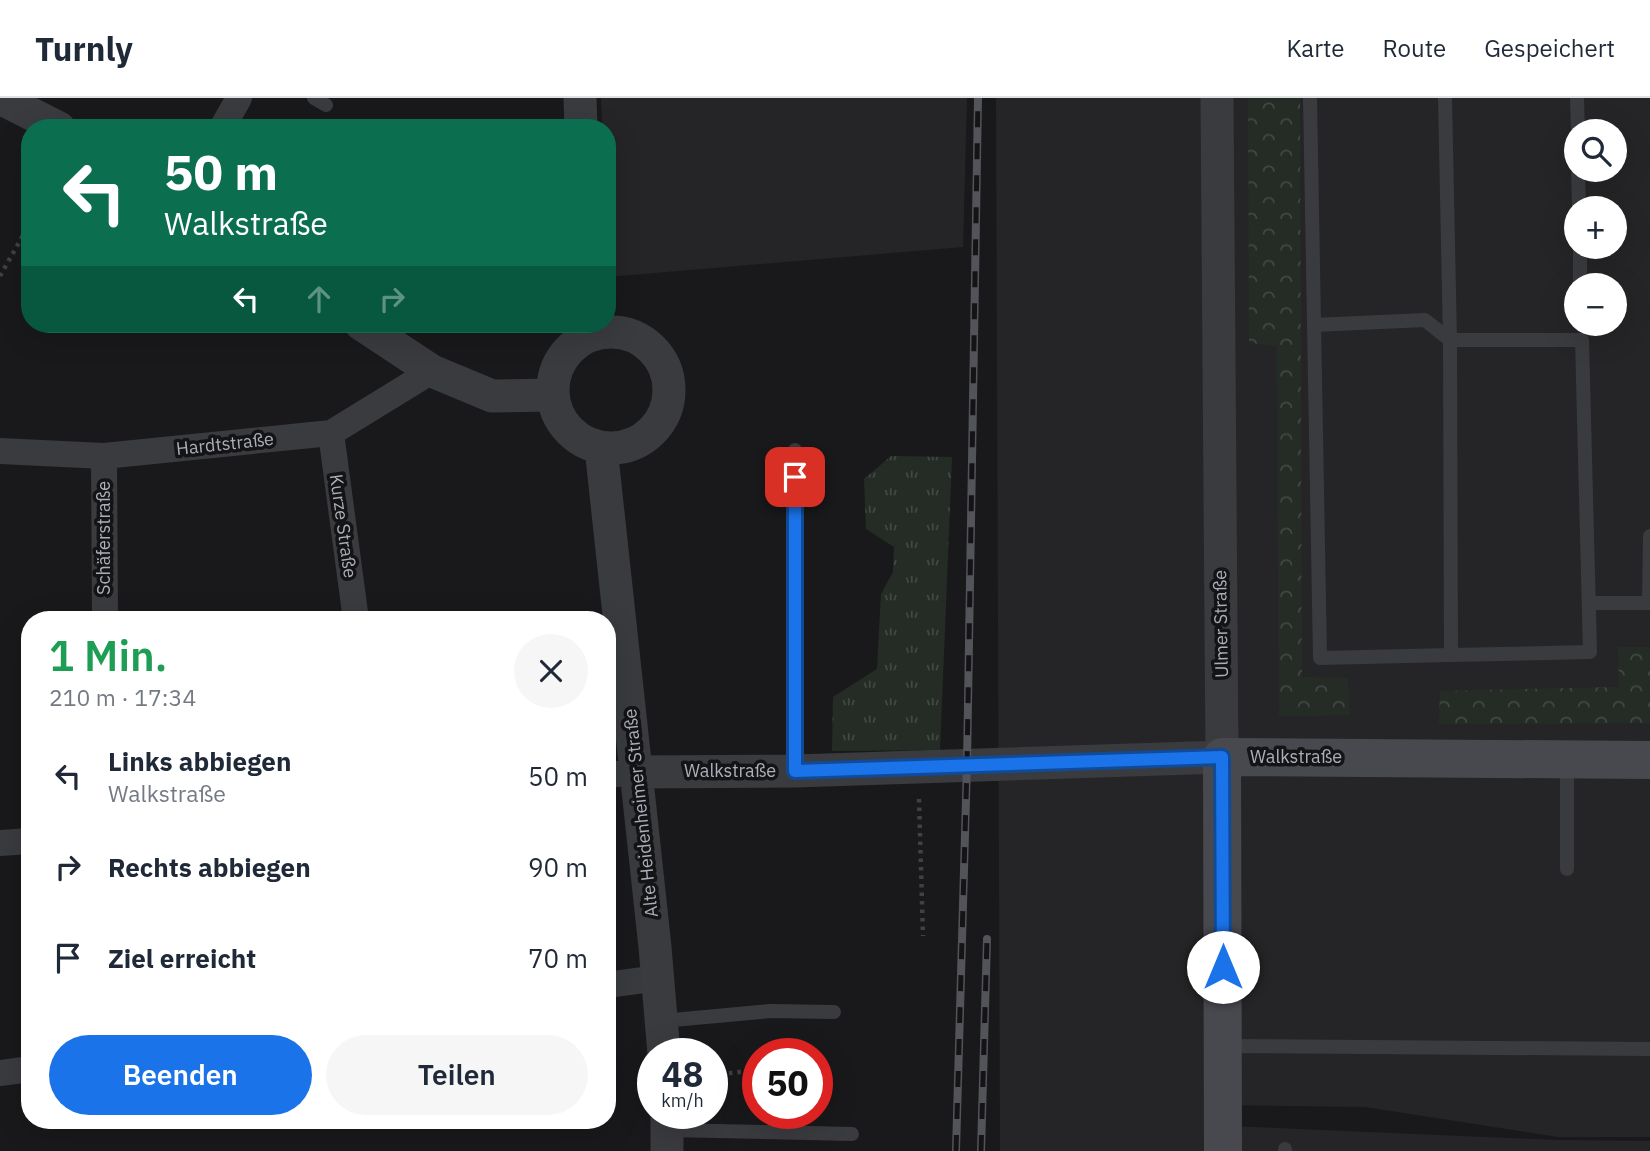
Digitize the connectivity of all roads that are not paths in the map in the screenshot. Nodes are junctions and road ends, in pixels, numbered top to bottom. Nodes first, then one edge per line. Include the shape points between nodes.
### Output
1 (0, 98) edge
2 (239, 98) edge
3 (580, 98) edge
4 (1217, 98) edge
5 (1310, 98) edge
6 (1445, 98) edge
7 (1577, 98) edge
8 (41, 119) edge
9 (227, 119) edge
10 (581, 119) edge
11 (1578, 119) edge
12 (1314, 325) junction
13 (616, 332) edge
14 (375, 333) edge
15 (588, 333) edge
16 (1450, 340) junction
17 (432, 371) junction
18 (552, 395) junction
19 (331, 433) junction
20 (601, 448) junction
21 (795, 450) dead end
22 (0, 451) edge
23 (104, 456) junction
24 (1650, 536) edge
25 (1589, 603) junction
26 (1649, 603) edge
27 (105, 611) edge
28 (355, 611) edge
29 (612, 611) edge
30 (1451, 654) junction
31 (616, 680) edge
32 (1222, 757) junction
33 (1567, 759) junction
34 (1650, 760) edge
35 (795, 771) junction
36 (622, 773) edge
37 (21, 842) edge
38 (0, 843) edge
39 (1567, 869) dead end
40 (658, 978) junction
41 (616, 984) edge
42 (834, 1012) dead end
43 (663, 1037) edge
44 (1223, 1046) junction
45 (1650, 1049) edge
46 (21, 1070) edge
47 (0, 1073) edge
48 (667, 1131) edge
49 (852, 1134) dead end
50 (1223, 1151) edge

1 - 8 street
2 - 9 street
3 - 10 street
4 - 32 street, Ulmer Straße
5 - 12 lane
6 - 16 lane
7 - 11 lane
12 - 16 lane via 1425,320
12 - 30 lane via 1320,658
13 - 20 street via 645,342 657,354 670,387 668,404 662,420 636,443 620,449
14 - 17 street
15 - 18 street via 562,357
16 - 25 lane via 1582,340
16 - 30 lane
17 - 18 street via 492,396
17 - 19 street, Hardtstraße
18 - 20 street via 568,430
19 - 23 street, Hardtstraße
19 - 28 street, Kurze Straße
20 - 29 street, Alte Heidenheimer Straße
21 - 35 lane
22 - 23 street, Hardtstraße
23 - 27 street, Schäferstraße
24 - 26 lane
25 - 26 lane
25 - 30 lane via 1590,652
31 - 36 street, Alte Heidenheimer Straße
32 - 33 main road, Walkstraße
32 - 35 street, Walkstraße
32 - 44 main road, Ulmer Straße
33 - 34 main road, Walkstraße
33 - 39 lane
35 - 36 street, Walkstraße
36 - 40 street, Alte Heidenheimer Straße
37 - 38 street
40 - 41 street
40 - 43 street, Alte Heidenheimer Straße
42 - 43 lane via 771,1011
44 - 45 lane
44 - 50 main road, Ulmer Straße
46 - 47 street
48 - 49 lane

